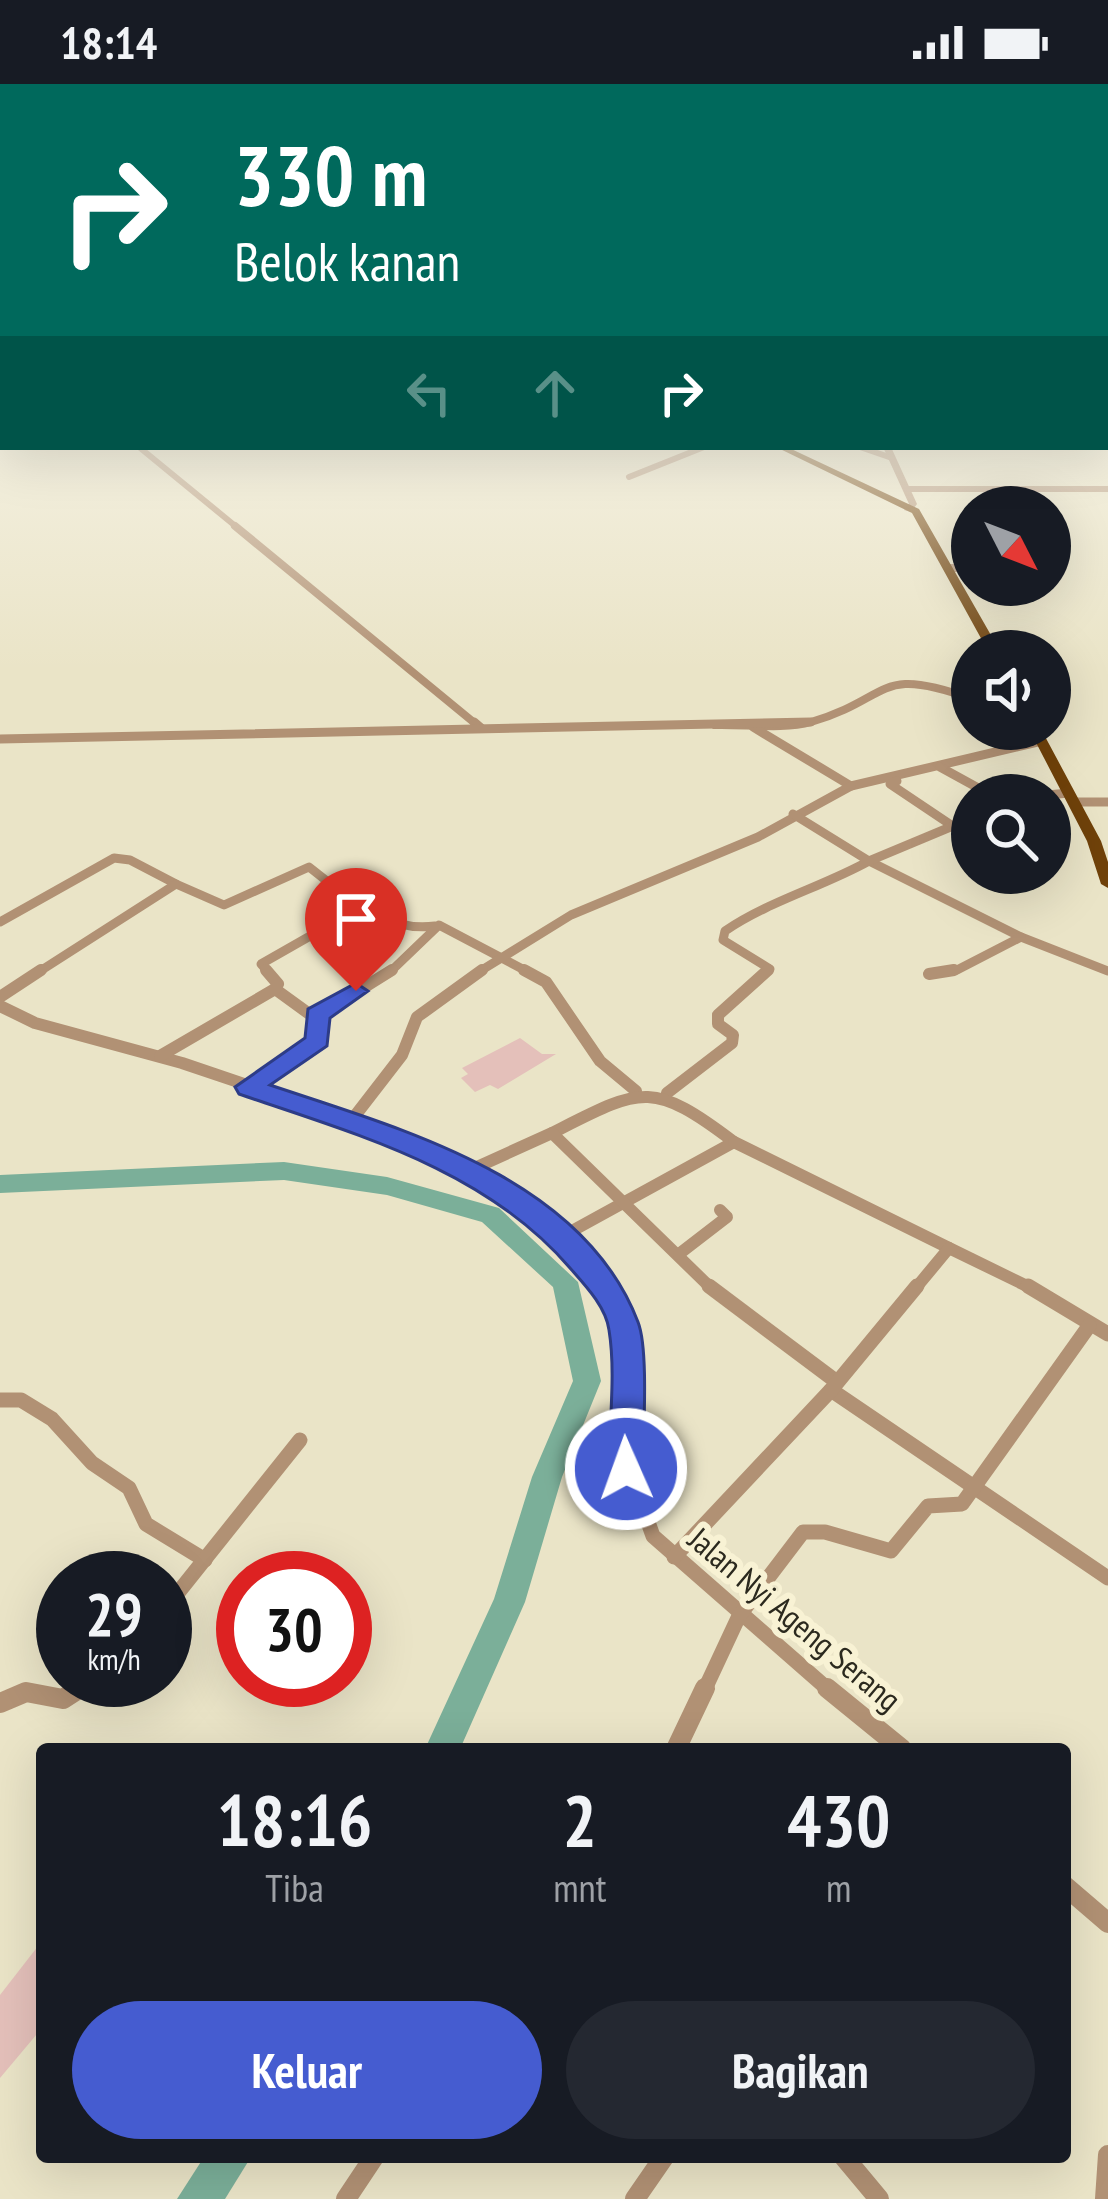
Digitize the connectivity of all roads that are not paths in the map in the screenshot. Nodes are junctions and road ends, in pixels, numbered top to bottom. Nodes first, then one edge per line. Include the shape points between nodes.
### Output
1 (170, 473) edge
2 (640, 473) edge
3 (840, 473) edge
4 (896, 473) edge
5 (629, 477) dead end
6 (1108, 489) edge
7 (905, 501) junction
8 (951, 566) edge
9 (951, 691) edge
10 (752, 726) junction
11 (482, 729) junction
12 (0, 739) edge
13 (983, 750) edge
14 (1046, 750) edge
15 (958, 774) edge
16 (851, 786) junction
17 (1072, 798) junction
18 (1108, 802) edge
19 (793, 814) junction
20 (951, 824) edge
21 (951, 825) edge
22 (869, 860) junction
23 (176, 884) junction
24 (1108, 884) edge
25 (361, 907) junction
26 (0, 922) edge
27 (435, 926) junction
28 (1021, 937) junction
29 (503, 956) junction
30 (1108, 971) edge
31 (929, 974) dead end
32 (275, 989) junction
33 (0, 1001) edge
34 (315, 1018) junction
35 (160, 1056) junction
36 (248, 1087) junction
37 (636, 1091) junction
38 (667, 1093) junction
39 (351, 1121) junction
40 (552, 1133) junction
41 (734, 1142) junction
42 (466, 1172) junction
43 (626, 1202) junction
44 (720, 1210) dead end
45 (561, 1237) junction
46 (950, 1247) junction
47 (680, 1254) junction
48 (1089, 1325) junction
49 (1108, 1334) edge
50 (834, 1386) junction
51 (0, 1400) edge
52 (300, 1441) dead end
53 (976, 1486) junction
54 (674, 1556) junction
55 (205, 1560) junction
56 (192, 1576) edge
57 (1108, 1578) edge
58 (740, 1616) junction
59 (36, 1693) edge
60 (0, 1703) edge
61 (679, 1743) edge
62 (895, 1743) edge
63 (1071, 1891) edge
64 (1108, 1923) edge
65 (1108, 2155) edge
66 (370, 2163) edge
67 (660, 2163) edge
68 (849, 2163) edge
69 (346, 2199) edge
70 (635, 2199) edge
71 (878, 2199) edge
72 (1106, 2199) edge

1 - 11 street
2 - 5 street
3 - 7 highway
4 - 7 street
6 - 7 street
7 - 8 highway
9 - 10 street via 897,682 816,722
10 - 11 street
10 - 16 street
11 - 12 street
13 - 16 street
14 - 17 highway
15 - 20 street via 945,766 890,784
16 - 19 street
17 - 18 street
17 - 24 highway
19 - 22 street
19 - 29 street via 758,837 571,915
21 - 22 street
22 - 28 street
22 - 38 street via 724,931 723,940 770,969 718,1015 732,1042
23 - 25 street via 224,905 309,867
23 - 26 street via 114,858
23 - 33 street
25 - 27 street via 394,925
25 - 32 street via 261,964
27 - 29 street
27 - 34 street via 388,974
28 - 30 street
28 - 31 street via 957,970
29 - 37 street via 546,982 599,1061
29 - 39 street via 424,1008 402,1055
32 - 34 street
32 - 35 street
33 - 35 street, Jalan Nyi Ageng Serang via 34,1023
34 - 36 street via 318,1040
35 - 36 street, Jalan Nyi Ageng Serang
36 - 39 street, Jalan Nyi Ageng Serang
37 - 38 street
37 - 40 street
38 - 41 street
39 - 42 street, Jalan Nyi Ageng Serang
40 - 42 street
40 - 43 street
41 - 43 street
41 - 46 street
42 - 45 street, Jalan Nyi Ageng Serang
43 - 45 street
43 - 47 street
44 - 47 street via 727,1217 722,1226
45 - 54 street, Jalan Nyi Ageng Serang via 601,1282 625,1326 626,1469 653,1536
46 - 48 street
46 - 50 street
47 - 50 street via 721,1298
48 - 49 street
48 - 53 street
50 - 53 street
50 - 54 street
51 - 55 street via 21,1400 52,1419 129,1488 146,1523
52 - 55 street
53 - 57 street
53 - 58 street via 957,1506 928,1506 891,1551 815,1528 802,1532
54 - 58 street, Jalan Nyi Ageng Serang
55 - 56 street
58 - 61 street
58 - 62 street, Jalan Nyi Ageng Serang
59 - 60 street
63 - 64 street
65 - 72 street
66 - 69 street
67 - 70 street
68 - 71 street

